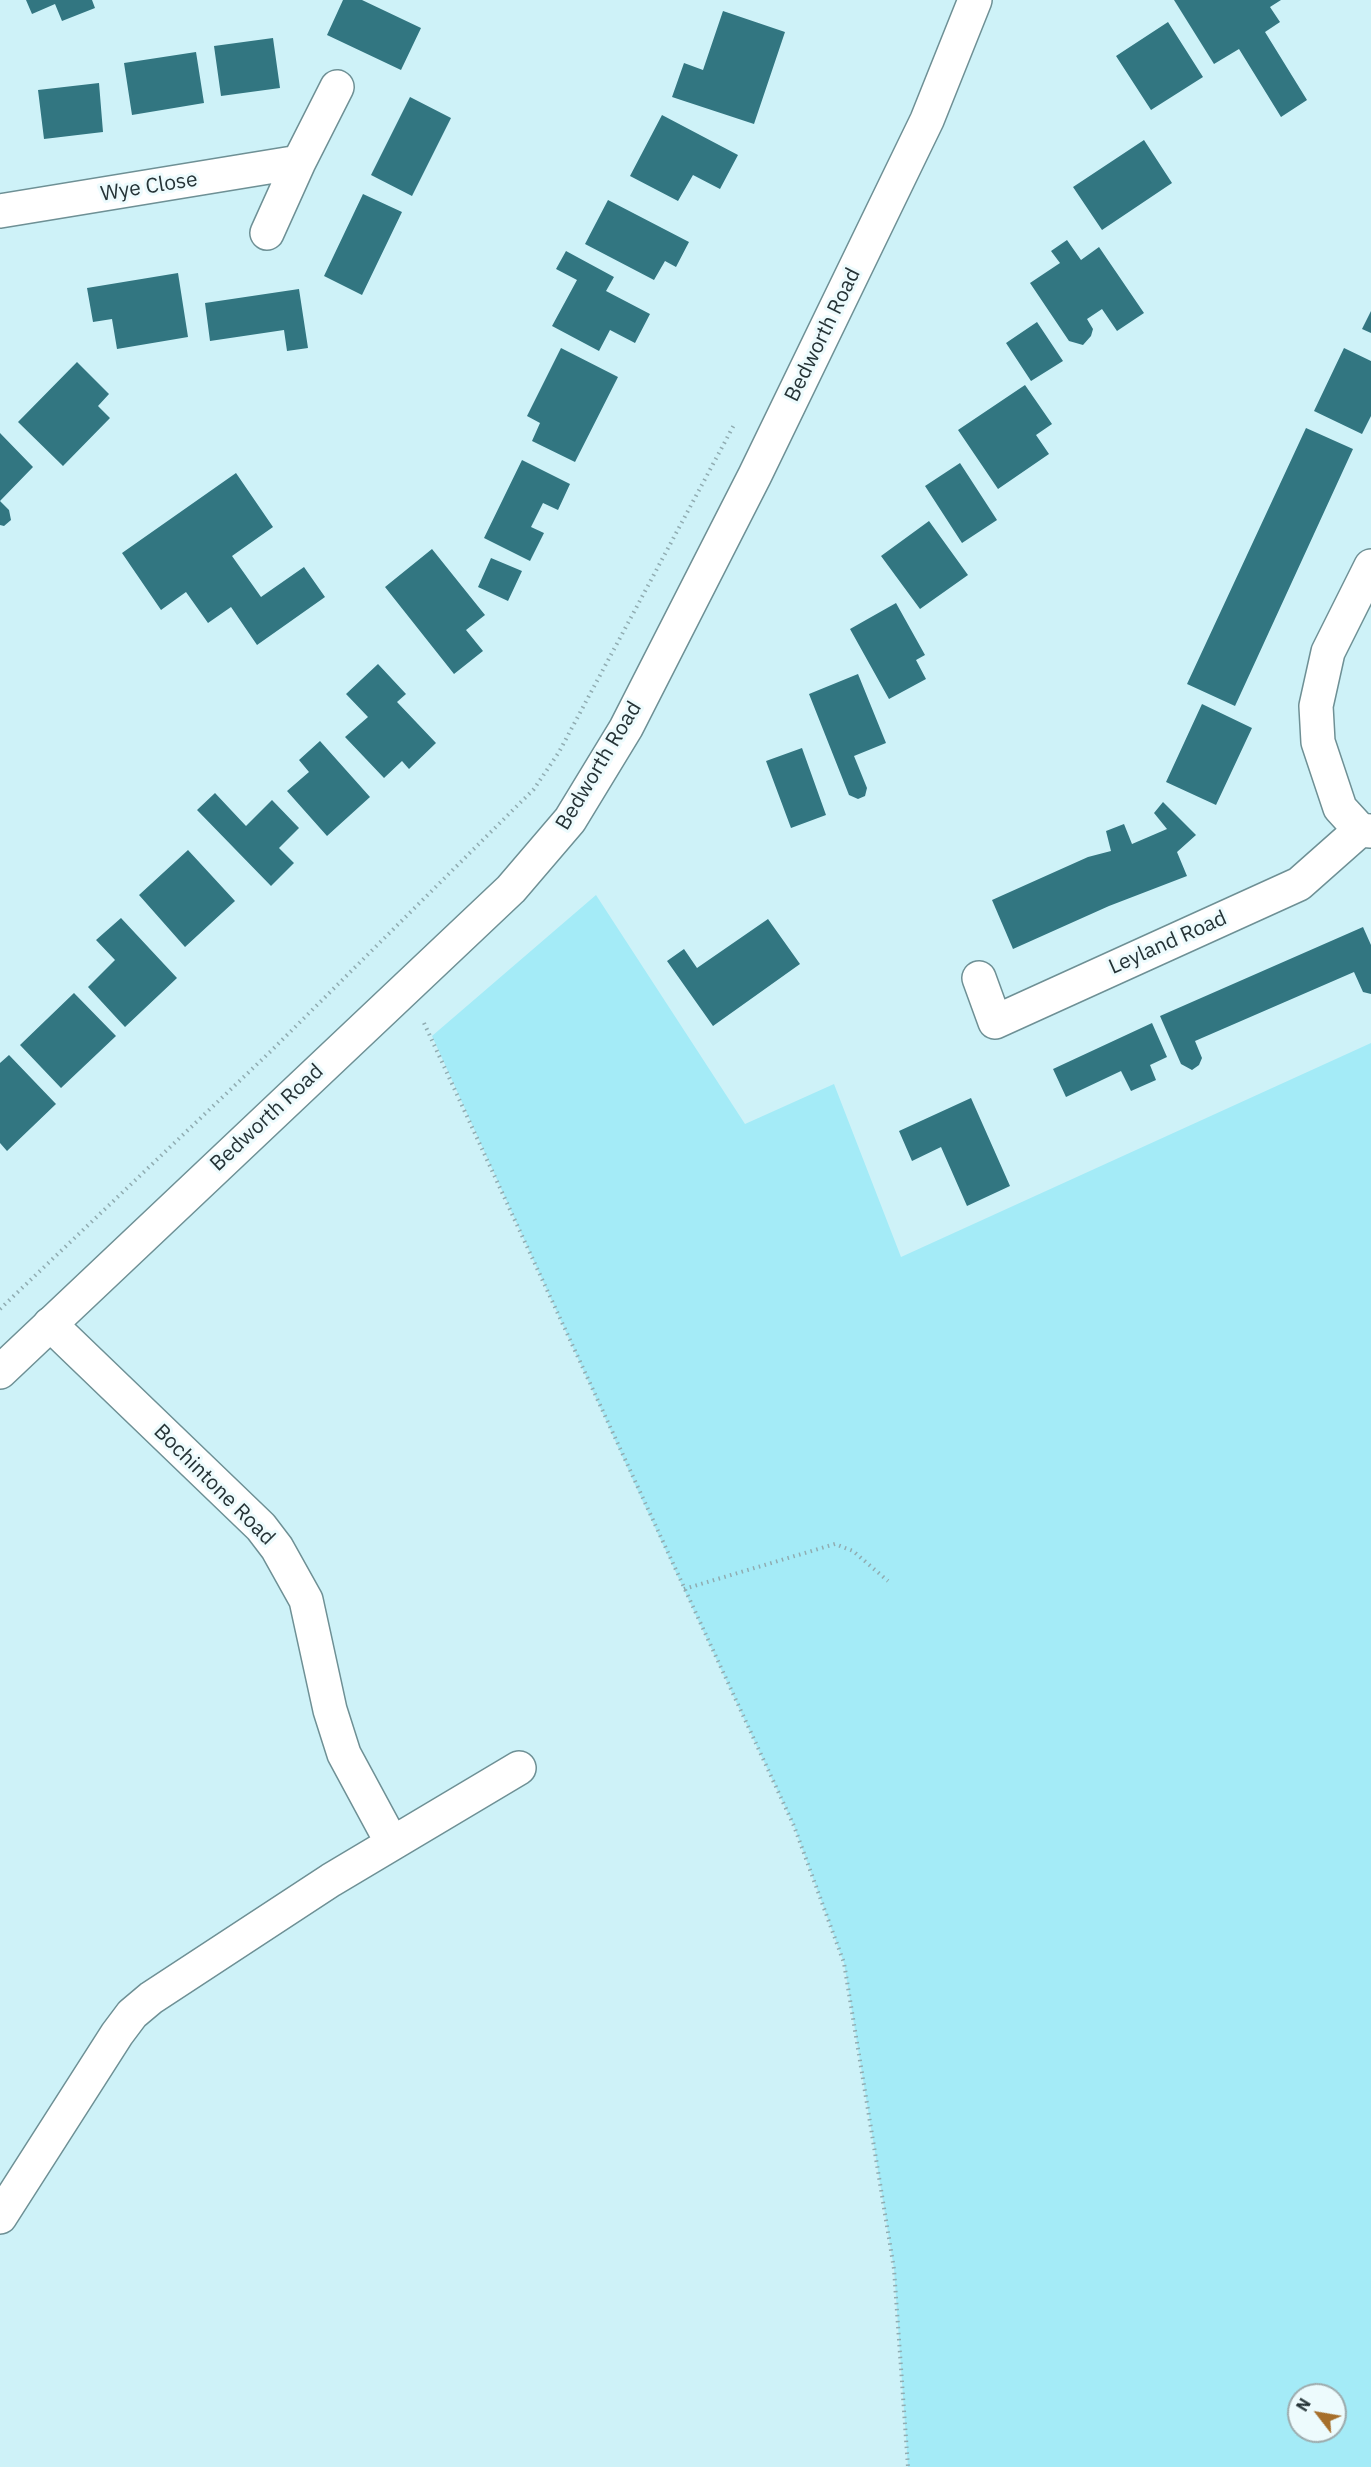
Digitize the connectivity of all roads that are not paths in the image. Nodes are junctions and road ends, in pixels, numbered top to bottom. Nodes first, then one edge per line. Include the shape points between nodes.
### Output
1 (975, 0) edge
2 (338, 87) dead end
3 (299, 162) junction
4 (0, 211) edge
5 (267, 233) dead end
6 (1371, 566) edge
7 (1366, 831) edge
8 (979, 978) dead end
9 (50, 1324) junction
10 (0, 1372) edge
11 (519, 1768) dead end
12 (392, 1844) junction
13 (0, 2217) edge

1 - 9 street, Bedworth Road via 927,120 756,475 626,728 570,820 511,889
2 - 3 street
3 - 4 street, Wye Close
3 - 5 street
6 - 7 street via 1328,652 1316,706 1318,742 1340,808
7 - 8 street, Leyland Road via 1299,884 995,1022
9 - 10 street, Bedworth Road
9 - 12 street, Bochintone Road via 261,1527 277,1548 306,1600 330,1710 344,1754
11 - 12 street
12 - 13 street via 331,1880 132,2014

